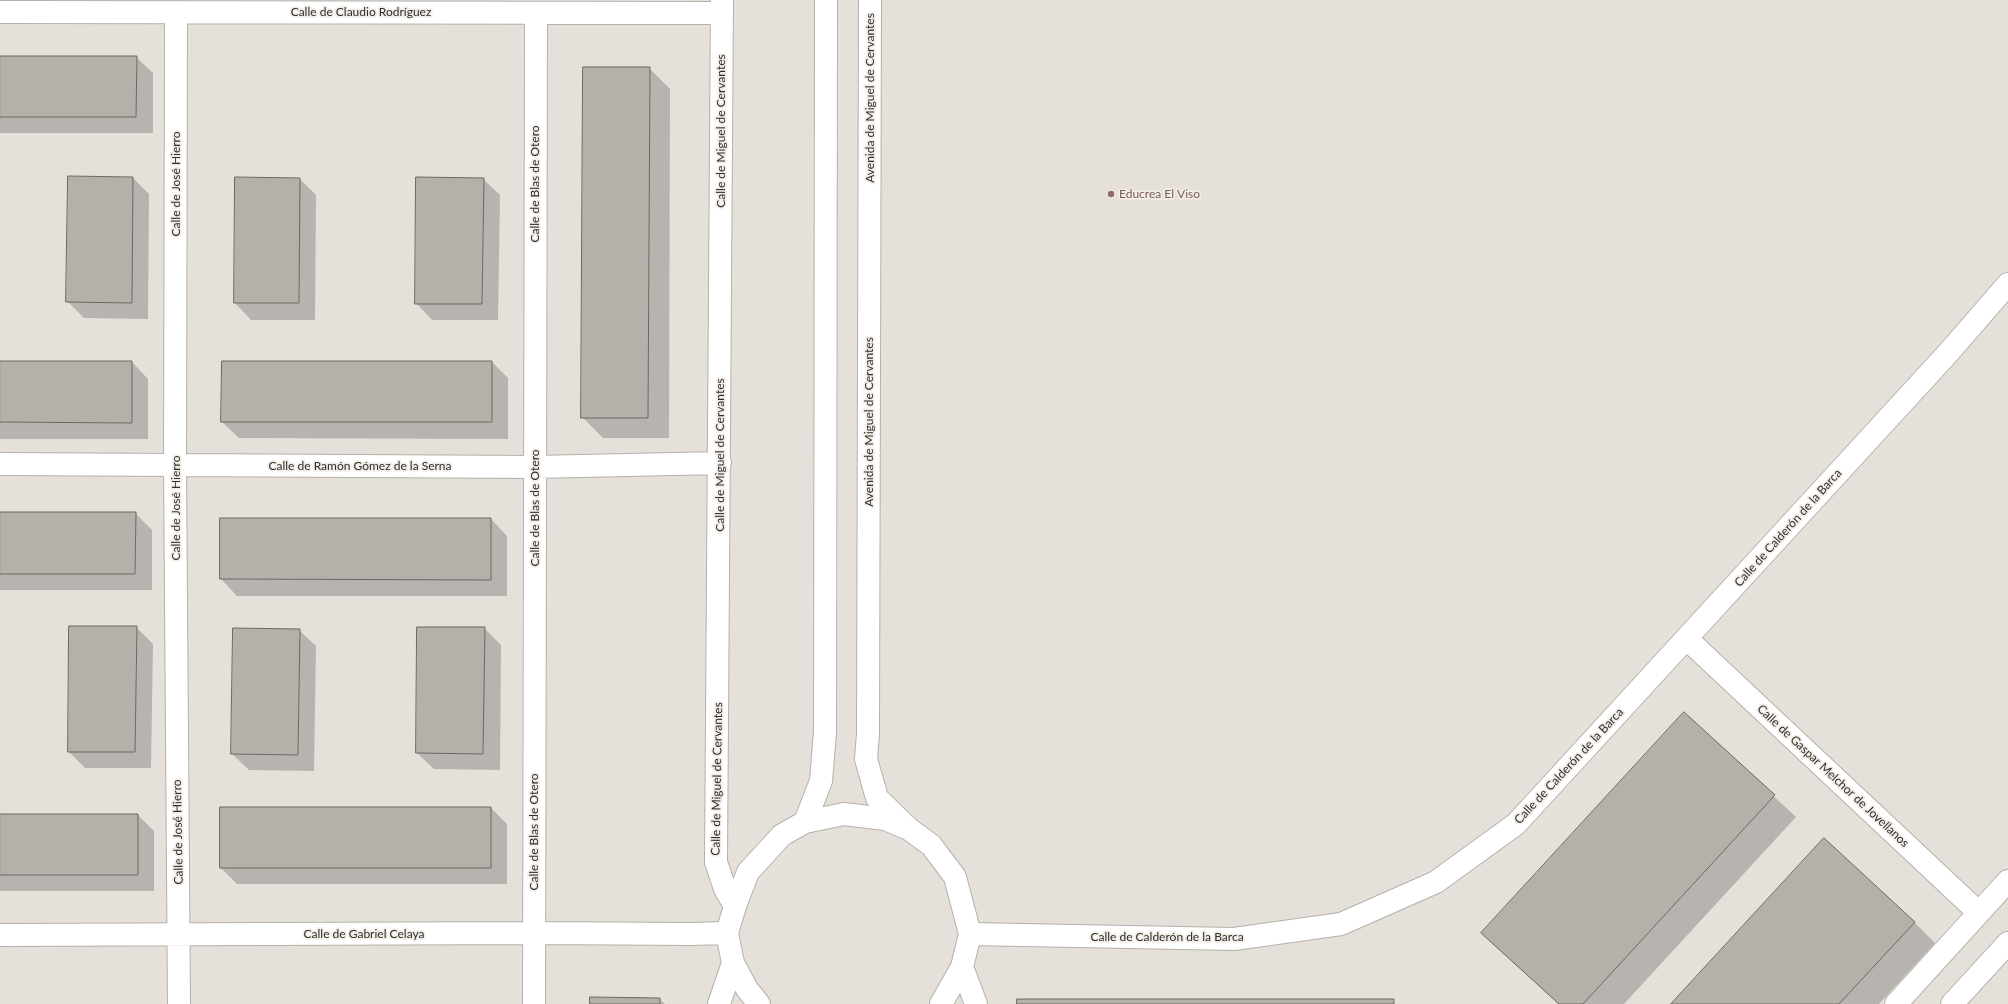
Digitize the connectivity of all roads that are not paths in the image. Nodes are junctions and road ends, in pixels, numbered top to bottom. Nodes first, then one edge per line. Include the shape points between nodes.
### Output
1 (826, 0) edge
2 (870, 0) edge
3 (722, 6) edge
4 (0, 12) edge
5 (176, 12) junction
6 (536, 13) junction
7 (2008, 284) edge
8 (720, 463) junction
9 (0, 464) edge
10 (175, 465) junction
11 (535, 467) junction
12 (1686, 639) junction
13 (805, 822) junction
14 (908, 829) junction
15 (2008, 882) edge
16 (735, 906) junction
17 (1980, 913) junction
18 (534, 933) junction
19 (727, 933) junction
20 (180, 934) junction
21 (970, 934) junction
22 (0, 935) edge
23 (2008, 943) edge
24 (733, 963) junction
25 (962, 967) junction
26 (179, 1004) edge
27 (534, 1004) edge
28 (720, 1004) edge
29 (759, 1004) edge
30 (941, 1004) edge
31 (976, 1004) edge
32 (1896, 1004) edge
33 (1952, 1004) edge

1 - 13 street via 825,732 821,781
2 - 14 street, Avenida de Miguel de Cervantes via 866,759 877,798
3 - 6 street, Calle de Claudio Rodríguez
3 - 8 street, Calle de Miguel de Cervantes
4 - 5 street, Calle de Claudio Rodríguez
5 - 6 street, Calle de Claudio Rodríguez
5 - 10 street, Calle de José Hierro
6 - 11 street, Calle de Blas de Otero
7 - 12 street, Calle de Calderón de la Barca
8 - 11 street, Calle de Ramón Gómez de la Serna
8 - 16 street, Calle de Miguel de Cervantes via 716,862 725,889
9 - 10 street, Calle de Ramón Gómez de la Serna
10 - 11 street, Calle de Ramón Gómez de la Serna
10 - 20 street, Calle de José Hierro
11 - 18 street, Calle de Blas de Otero
12 - 17 street, Calle de Gaspar Melchor de Jovellanos
12 - 21 street, Calle de Calderón de la Barca via 1516,824 1436,882 1341,924 1234,939
13 - 14 street via 844,814 885,819
13 - 16 street via 782,835 748,872
14 - 21 street via 931,846 955,877
15 - 17 street
16 - 19 street
17 - 32 street
18 - 19 street, Calle de Gabriel Celaya
18 - 20 street, Calle de Gabriel Celaya
18 - 27 street, Calle de Blas de Otero
19 - 24 street
20 - 22 street, Calle de Gabriel Celaya
20 - 26 street, Calle de José Hierro
21 - 25 street
23 - 33 street
24 - 28 street
24 - 29 street via 747,989
25 - 30 street
25 - 31 street

